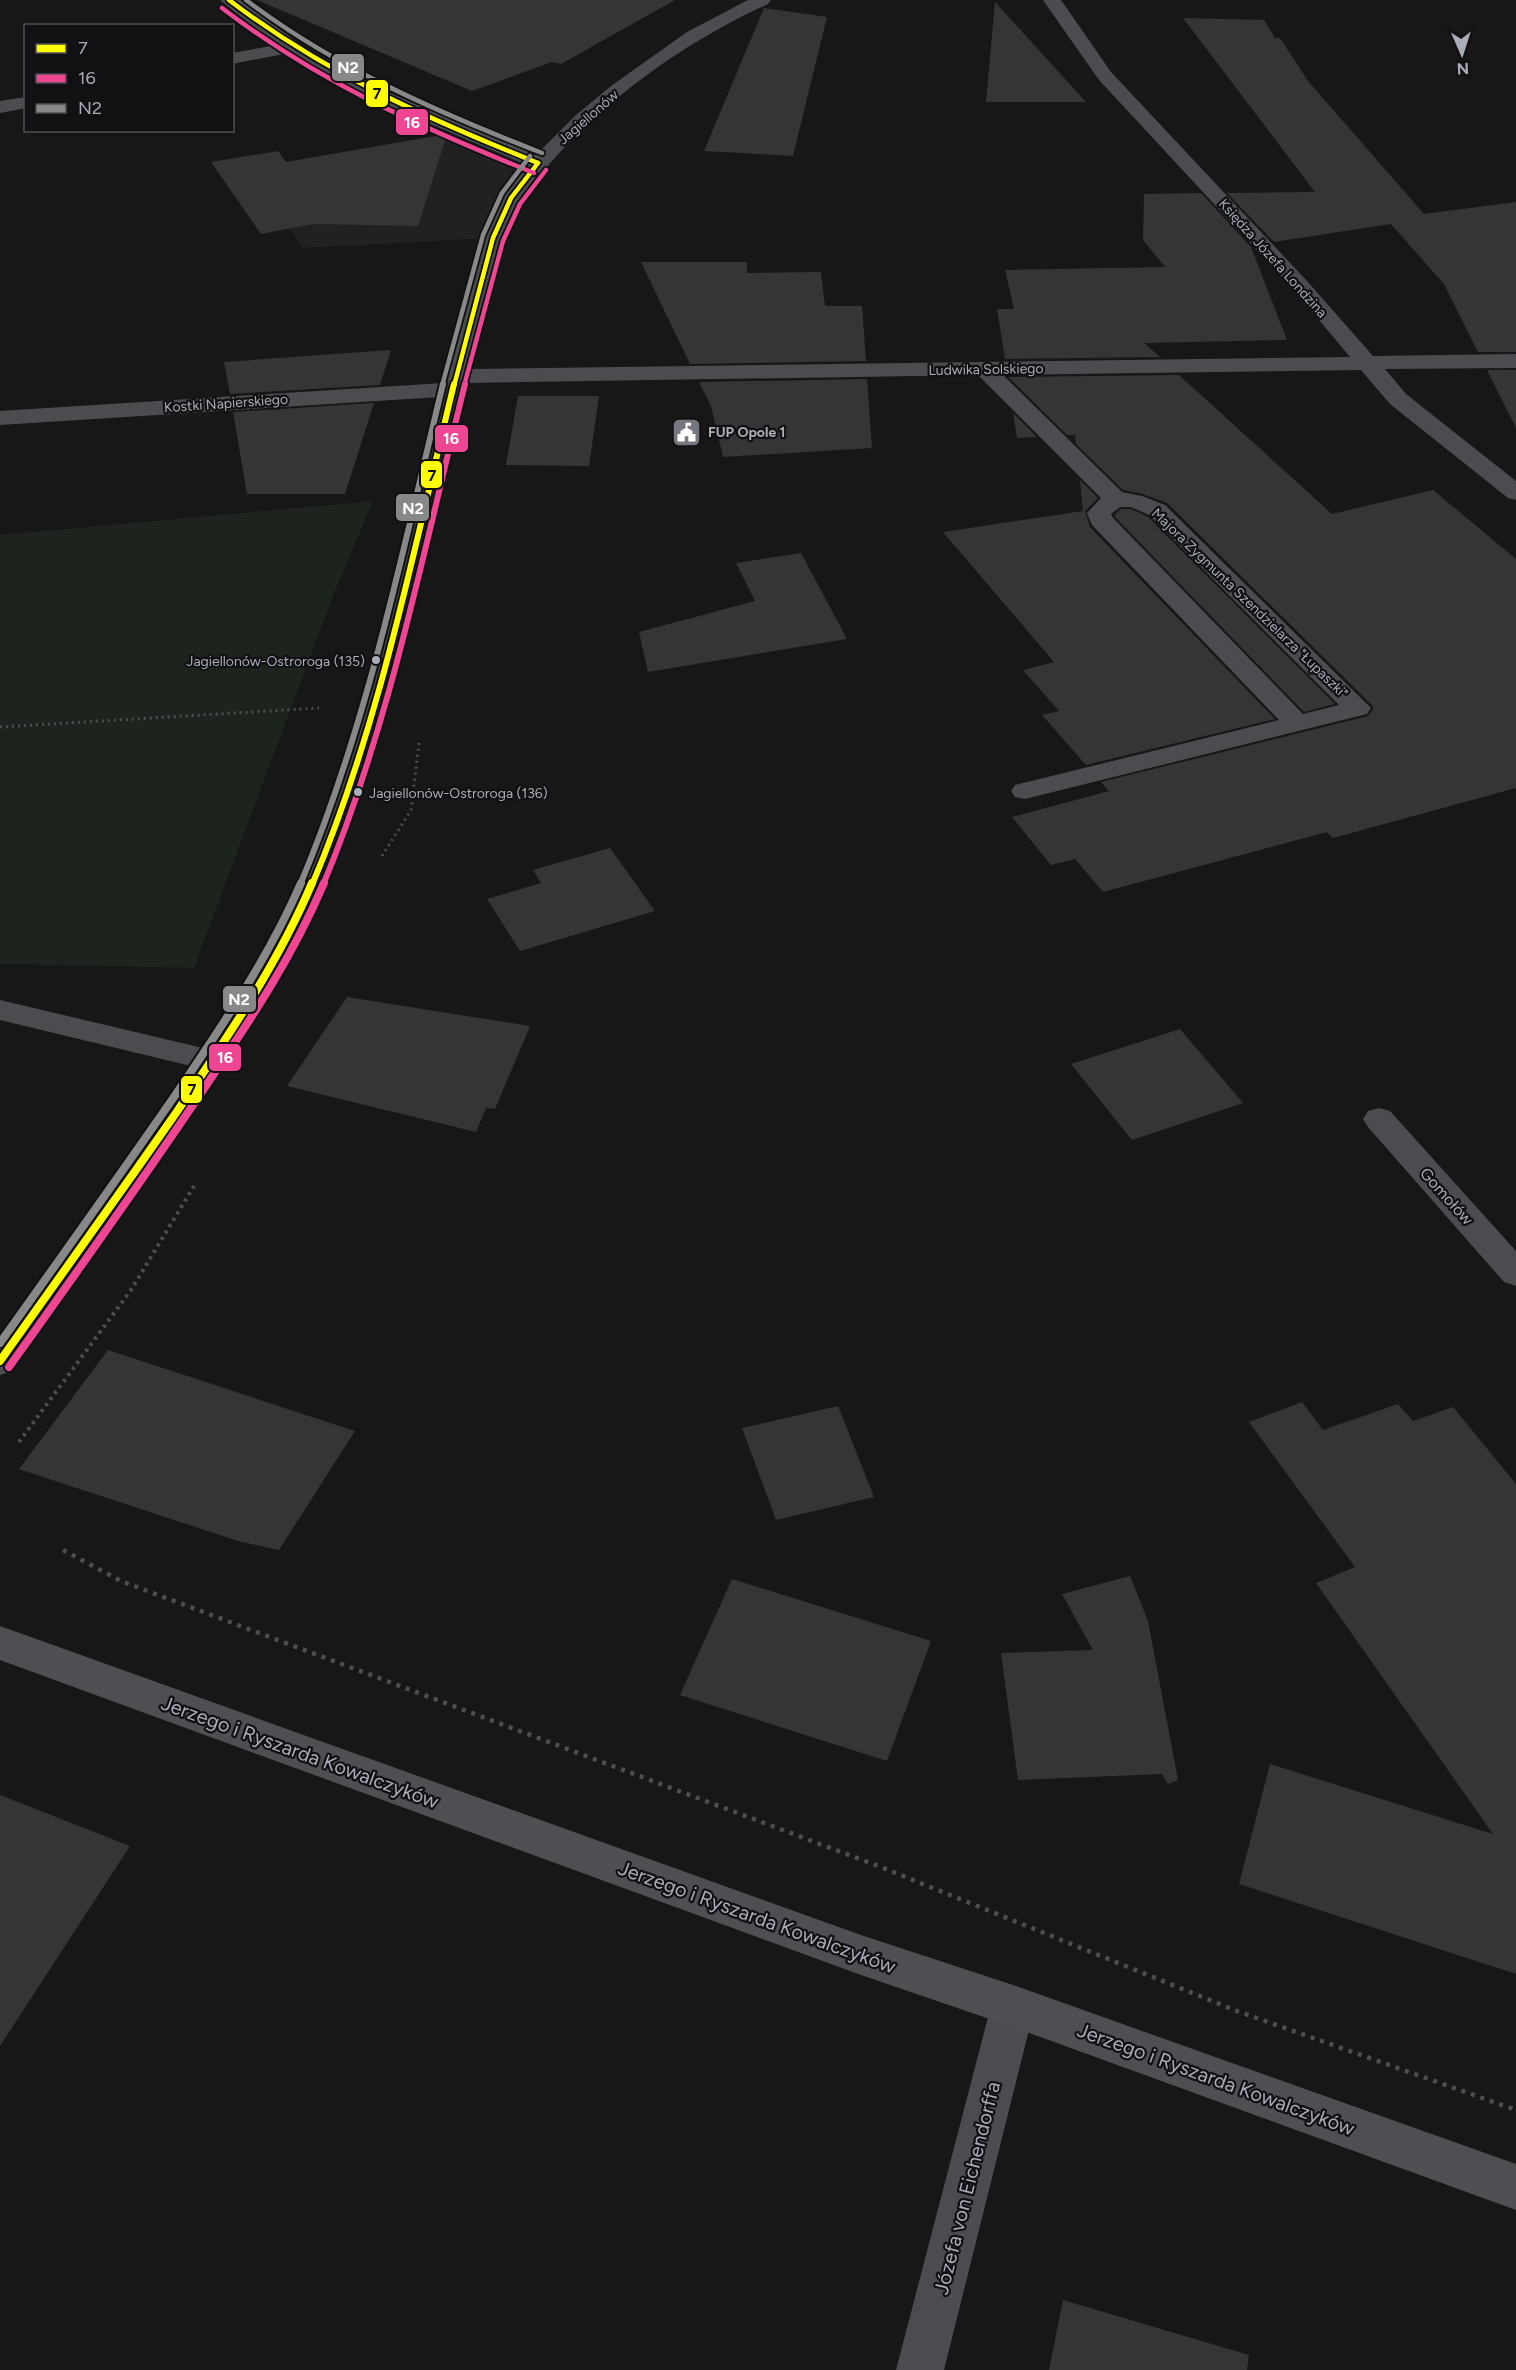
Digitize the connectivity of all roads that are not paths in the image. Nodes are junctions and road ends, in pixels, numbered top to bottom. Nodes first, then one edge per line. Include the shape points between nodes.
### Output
1 (229, 0) edge
2 (762, 0) edge
3 (1052, 0) edge
4 (292, 47) junction
5 (234, 59) edge
6 (24, 102) edge
7 (0, 107) edge
8 (538, 163) junction
9 (1516, 361) edge
10 (1367, 364) junction
11 (984, 369) junction
12 (454, 382) junction
13 (0, 418) edge
14 (1516, 493) edge
15 (1115, 499) junction
16 (1297, 723) junction
17 (1025, 791) dead end
18 (0, 1010) edge
19 (211, 1060) junction
20 (1379, 1119) dead end
21 (1516, 1273) edge
22 (0, 1360) edge
23 (0, 1643) edge
24 (1013, 2006) junction
25 (1516, 2187) edge
26 (920, 2370) edge

1 - 4 street
2 - 8 street, Jagiellonów via 716,22 658,60 578,124
3 - 10 street, Księdza Józefa Londzina via 1105,76 1300,285
4 - 5 street
4 - 8 street via 406,107
6 - 7 street
8 - 12 street, Jagiellonów via 500,216
9 - 10 street, Ludwika Solskiego
10 - 11 street, Ludwika Solskiego
10 - 14 street, Księdza Józefa Londzina via 1398,399
11 - 12 street, Ludwika Solskiego
11 - 15 street
12 - 13 street, Kostki Napierskiego
12 - 19 street, Jagiellonów via 373,705 335,825 296,921 269,974
15 - 16 street via 1103,506 1101,520
15 - 16 street, Majora Zygmunta Szendzielarza "Łupaszki" via 1131,500 1156,510 1358,708
16 - 17 street, Majora Zygmunta Szendzielarza "Łupaszki"
18 - 19 street
19 - 22 street, Jagiellonów
20 - 21 street, Gomołów
23 - 24 main road, Jerzego i Ryszarda Kowalczyków via 861,1955
24 - 25 main road, Jerzego i Ryszarda Kowalczyków
24 - 26 street, Józefa von Eichendorffa

